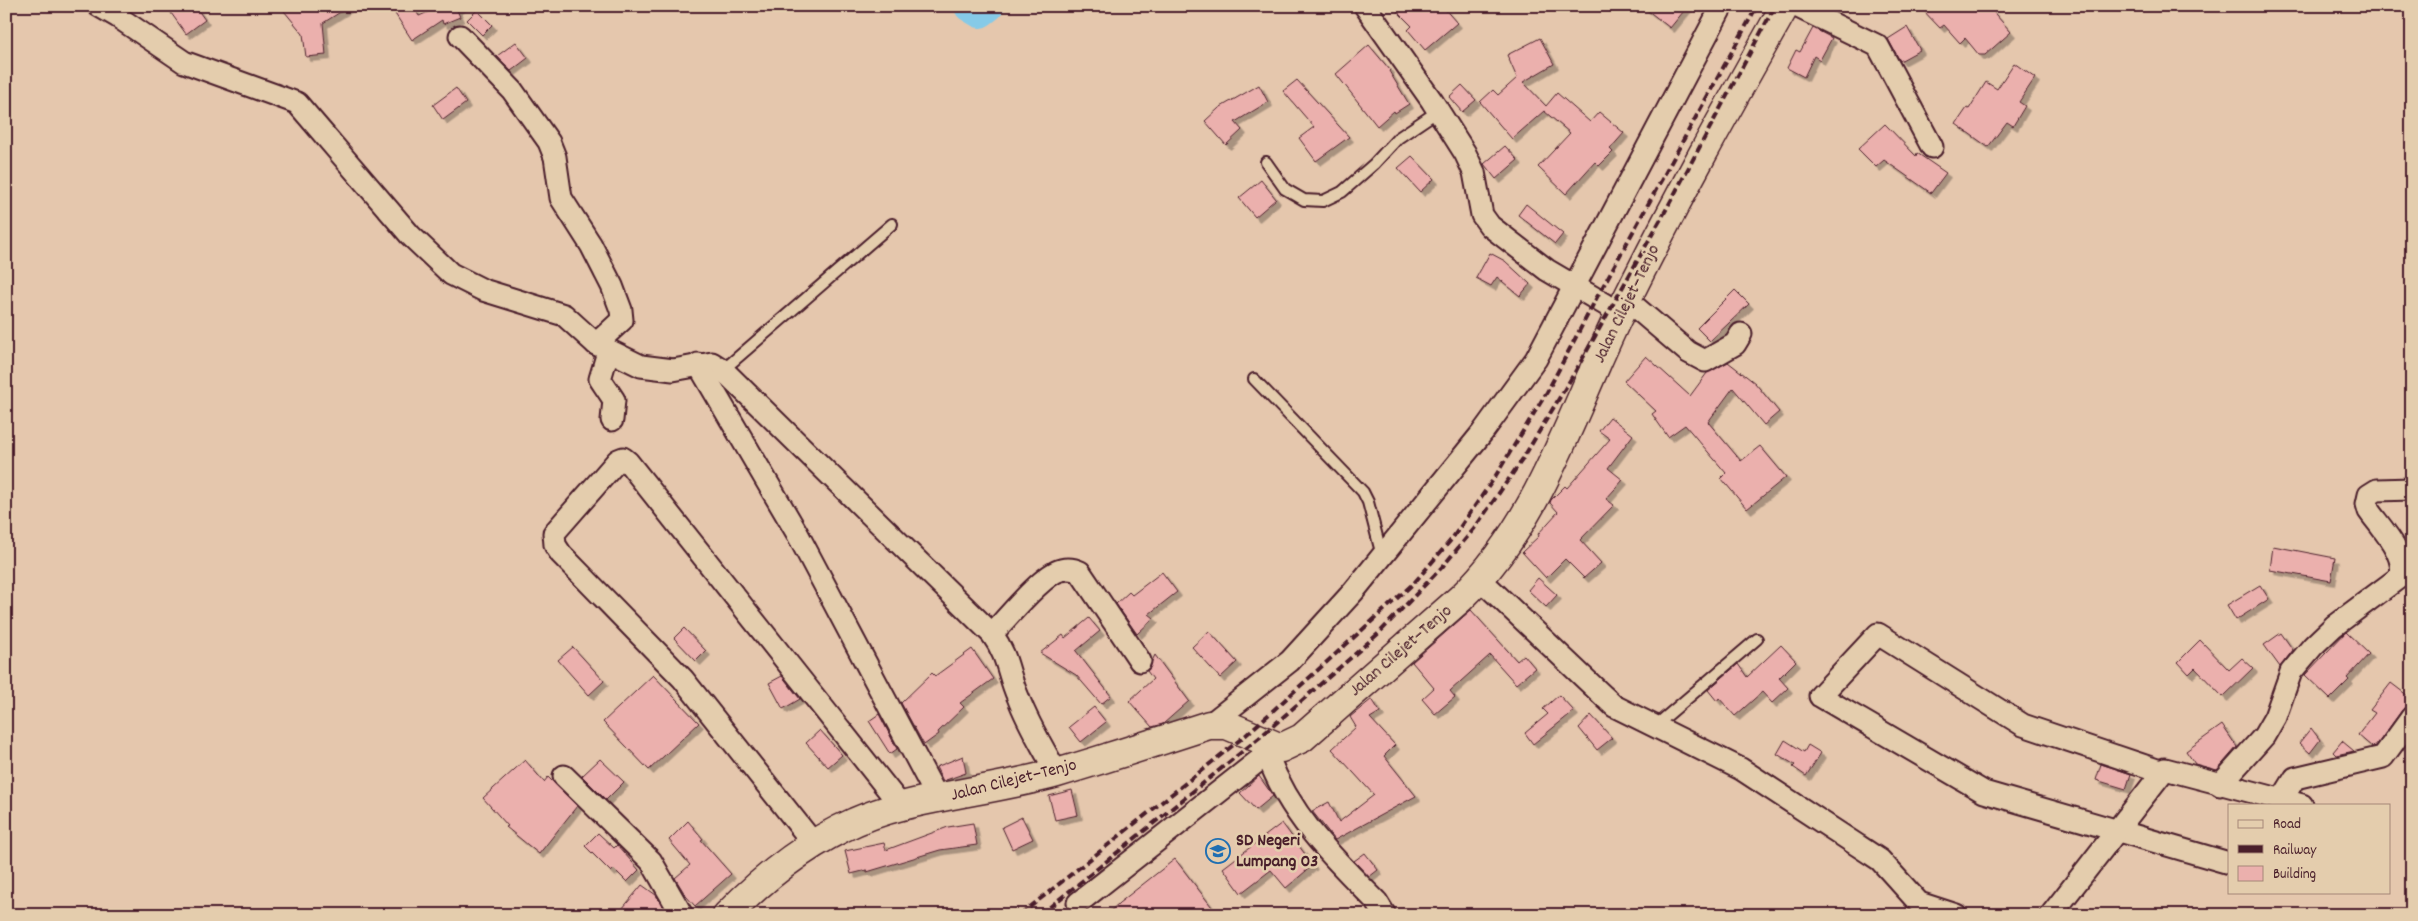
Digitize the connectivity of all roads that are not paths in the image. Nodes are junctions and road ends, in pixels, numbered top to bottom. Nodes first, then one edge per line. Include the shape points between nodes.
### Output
1 (1366, 6) edge
2 (1722, 6) edge
3 (1785, 6) edge
4 (1796, 6) edge
5 (102, 7) edge
6 (460, 36) dead end
7 (1438, 111) junction
8 (1932, 148) dead end
9 (1266, 162) dead end
10 (892, 224) dead end
11 (1574, 287) junction
12 (1623, 307) junction
13 (1742, 334) dead end
14 (602, 348) junction
15 (698, 364) junction
16 (723, 370) junction
17 (1254, 379) dead end
18 (612, 420) dead end
19 (2412, 489) edge
20 (1382, 557) junction
21 (1480, 579) junction
22 (992, 634) junction
23 (1757, 638) dead end
24 (1140, 661) dead end
25 (2412, 717) edge
26 (1209, 725) junction
27 (1654, 727) junction
28 (1274, 751) junction
29 (2163, 772) junction
30 (1057, 773) junction
31 (564, 776) dead end
32 (2220, 785) junction
33 (938, 799) junction
34 (2282, 799) junction
35 (2299, 804) edge
36 (901, 806) junction
37 (2116, 830) junction
38 (814, 844) junction
39 (2228, 863) edge
40 (1078, 903) dead end
41 (1919, 909) edge
42 (682, 915) edge
43 (728, 915) edge
44 (1385, 915) edge
45 (1956, 915) edge
46 (2051, 915) edge

1 - 7 street
2 - 11 street
3 - 12 main road, Jalan Cilejet–Tenjo
4 - 8 street via 1878,46
5 - 14 street via 184,62 297,103 410,235 451,274 483,290 564,315
6 - 14 street via 512,90 553,150 561,198 591,245 622,310 622,320
7 - 9 lane via 1398,138 1342,192 1323,201 1304,200 1285,189
7 - 11 street via 1474,172 1482,215 1490,226 1519,251
10 - 16 lane
11 - 12 street
11 - 20 street via 1536,359 1482,433
12 - 13 street via 1705,361 1734,344
12 - 21 main road, Jalan Cilejet–Tenjo via 1530,506 1513,536
14 - 15 street via 640,366 673,370
14 - 18 street via 600,378 614,400
15 - 16 street via 712,363
15 - 33 street via 797,533
16 - 22 street
17 - 20 lane via 1363,492
19 - 32 street via 2376,490 2369,495 2367,504 2399,554 2402,576 2334,626 2300,661 2291,672 2276,717 2264,736
20 - 26 street via 1290,660
21 - 27 street via 1614,706
21 - 28 main road, Jalan Cilejet–Tenjo via 1302,738
22 - 24 street via 1048,576 1072,568 1080,572
22 - 30 street via 1004,650 1026,718
23 - 27 lane
25 - 34 street via 2383,757 2295,778
26 - 28 main road, Jalan Cilejet–Tenjo via 1227,725
26 - 30 main road, Jalan Cilejet–Tenjo
27 - 41 street via 1741,769 1880,860
28 - 40 street
28 - 44 street via 1284,793 1308,830 1378,902
29 - 32 street via 2165,769
29 - 37 street
29 - 37 street via 2023,725 1878,634 1820,696 1984,792
30 - 33 main road, Jalan Cilejet–Tenjo
31 - 42 street via 651,861
32 - 34 street
33 - 36 main road, Jalan Cilejet–Tenjo
34 - 35 street
36 - 38 main road, Jalan Cilejet–Tenjo via 844,827
36 - 38 street via 628,462 623,458 618,460 554,533 555,544 561,554 683,679
37 - 39 street
37 - 46 street
38 - 43 main road, Jalan Cilejet–Tenjo via 747,895
41 - 45 street

